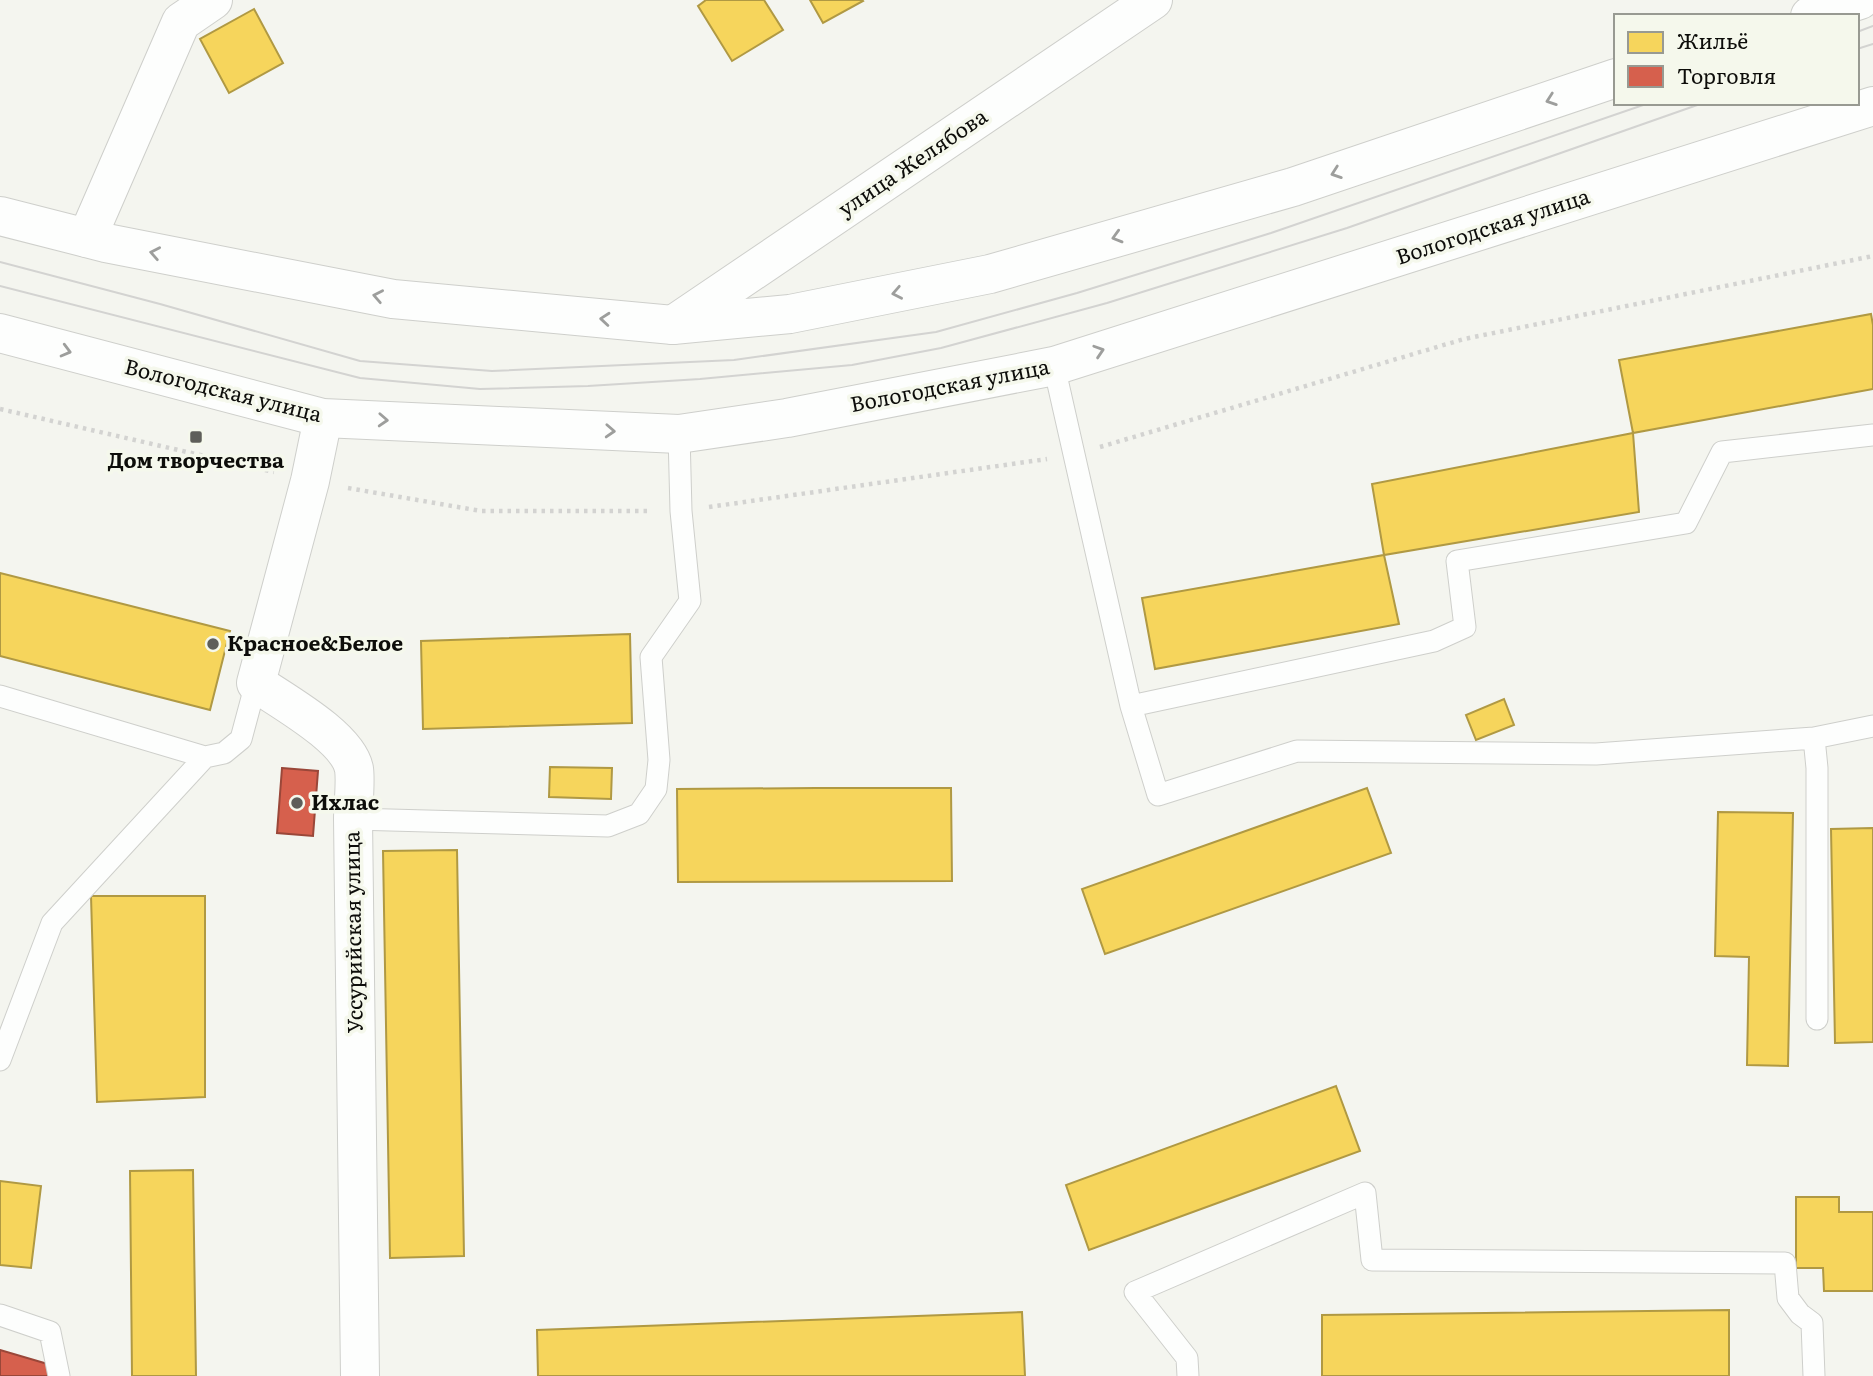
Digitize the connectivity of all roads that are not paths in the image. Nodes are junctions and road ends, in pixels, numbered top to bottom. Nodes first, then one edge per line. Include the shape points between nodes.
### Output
1 (213, 0) edge
2 (1153, 0) edge
3 (1860, 0) edge
4 (1816, 14) edge
5 (1614, 79) edge
6 (1873, 106) edge
7 (0, 216) edge
8 (87, 238) junction
9 (673, 325) junction
10 (0, 333) edge
11 (1054, 366) junction
12 (323, 418) junction
13 (679, 434) junction
14 (1873, 435) edge
15 (256, 683) junction
16 (0, 696) edge
17 (1131, 706) junction
18 (1873, 726) edge
19 (1814, 738) junction
20 (205, 757) junction
21 (353, 819) junction
22 (1817, 1019) dead end
23 (0, 1060) edge
24 (0, 1315) edge
25 (59, 1376) edge
26 (360, 1376) edge
27 (1188, 1376) edge
28 (1814, 1376) edge

1 - 8 main road via 181,22
2 - 9 main road, улица Желябова
3 - 4 main road
5 -> 9 main road via 1293,187 990,274 790,314
11 -> 6 main road, Вологодская улица
7 - 8 main road
9 -> 8 main road via 393,299
10 -> 12 main road, Вологодская улица
11 - 13 main road, Вологодская улица via 787,418
11 - 17 lane
12 -> 13 main road, Вологодская улица
12 - 15 main road
13 - 21 lane via 690,601 651,657 659,760 656,789 639,814 607,826
14 - 17 lane via 1722,452 1686,523 1457,561 1465,626 1434,641
15 - 20 lane via 241,739 223,753
15 - 21 main road, Уссурийская улица via 340,744 354,768
16 - 20 lane
17 - 19 lane via 1158,795 1297,751 1596,754
18 - 19 lane
19 - 22 lane
20 - 23 lane via 52,923
21 - 26 main road, Уссурийская улица
24 - 25 lane via 50,1332
27 - 28 lane via 1187,1358 1135,1292 1365,1193 1372,1260 1785,1263 1788,1298 1812,1323

